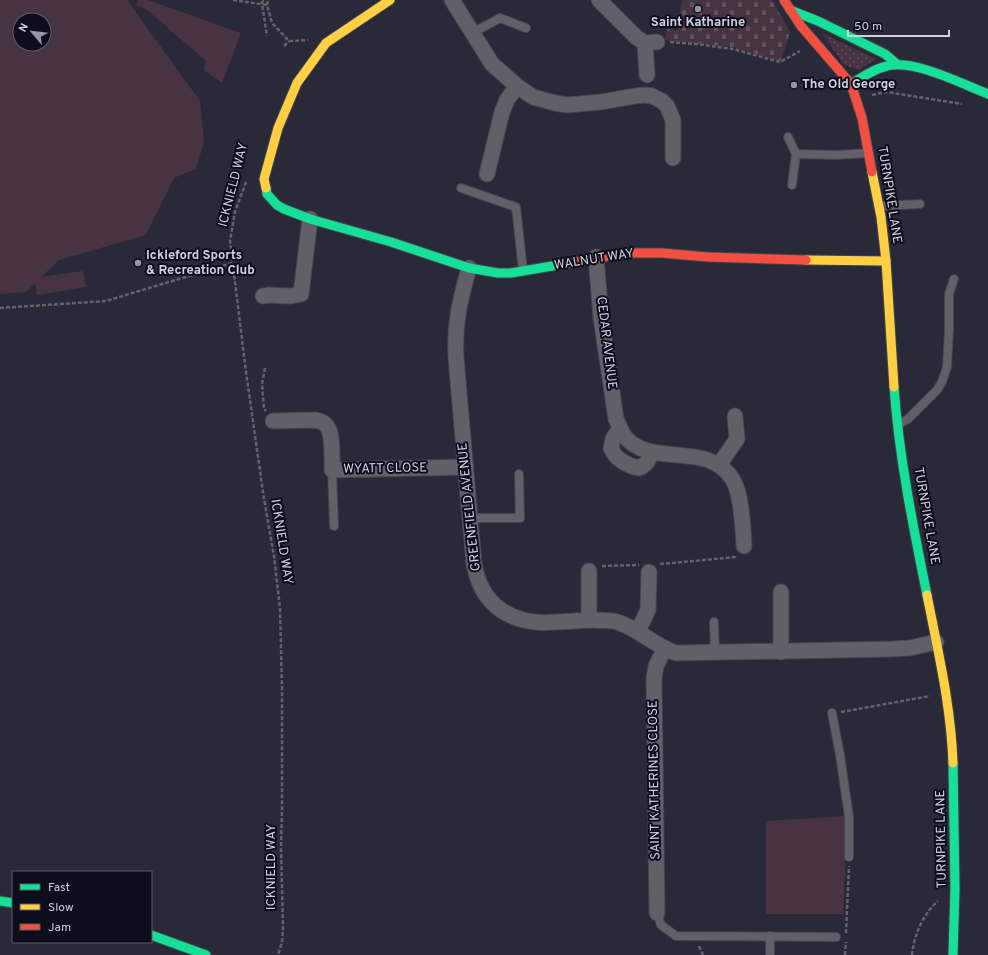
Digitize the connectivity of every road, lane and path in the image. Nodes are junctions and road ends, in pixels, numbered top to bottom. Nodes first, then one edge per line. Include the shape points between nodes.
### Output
1 (233, 0) edge
2 (263, 0) edge
3 (268, 0) edge
4 (390, 0) edge
5 (452, 0) edge
6 (599, 0) edge
7 (784, 0) edge
8 (262, 4) junction
9 (267, 5) junction
10 (790, 10) junction
11 (526, 28) dead end
12 (472, 33) junction
13 (267, 36) dead end
14 (288, 41) junction
15 (651, 42) junction
16 (815, 42) junction
17 (326, 43) junction
18 (284, 46) dead end
19 (897, 64) junction
20 (647, 75) dead end
21 (851, 84) junction
22 (517, 86) junction
23 (988, 94) edge
24 (856, 98) junction
25 (963, 104) dead end
26 (788, 136) dead end
27 (869, 153) junction
28 (796, 154) junction
29 (673, 158) dead end
30 (487, 174) dead end
31 (247, 177) dead end
32 (792, 185) dead end
33 (461, 188) dead end
34 (920, 204) dead end
35 (879, 206) junction
36 (310, 219) junction
37 (596, 257) junction
38 (886, 262) junction
39 (232, 263) junction
40 (469, 268) junction
41 (523, 272) junction
42 (954, 279) dead end
43 (263, 296) dead end
44 (0, 308) edge
45 (265, 368) dead end
46 (735, 416) dead end
47 (273, 421) joint
48 (897, 426) junction
49 (620, 428) junction
50 (652, 452) junction
51 (719, 465) junction
52 (466, 467) junction
53 (332, 470) junction
54 (519, 474) dead end
55 (470, 518) junction
56 (334, 526) dead end
57 (744, 546) joint
58 (649, 569) junction
59 (589, 571) joint
60 (781, 592) dead end
61 (589, 620) junction
62 (714, 622) dead end
63 (638, 631) junction
64 (936, 642) junction
65 (665, 648) junction
66 (781, 652) junction
67 (714, 653) junction
68 (946, 694) junction
69 (832, 713) joint
70 (849, 857) joint
71 (955, 889) junction
72 (0, 901) edge
73 (12, 903) edge
74 (657, 913) joint
75 (846, 933) dead end
76 (152, 935) edge
77 (770, 936) junction
78 (836, 937) dead end
79 (846, 941) dead end
80 (770, 954) dead end
81 (206, 955) edge
82 (278, 955) edge
83 (845, 955) edge
84 (912, 955) edge
85 (953, 955) edge

1 - 8 path
2 - 8 path
3 - 9 path
4 - 17 street
5 - 12 street
6 - 15 street via 636,37
7 - 10 street
8 - 9 path
8 - 13 path
9 - 14 path via 272,23
10 - 16 street
10 - 19 street via 885,54
11 - 12 lane via 500,18
12 - 22 street via 492,64
14 - 17 path via 312,39
14 - 18 path
15 - 16 path via 733,49 780,62
15 - 20 street
16 - 21 street
17 - 36 street, WALNUT WAY via 297,83 288,102 265,175 267,194 276,205
19 - 21 street via 883,67
19 - 23 street via 913,66
21 - 24 street, TURNPIKE LANE
22 - 29 street via 539,99 567,105 644,95 657,98 667,106 673,120
22 - 30 street via 502,112
24 - 25 path via 887,92
24 - 27 street, TURNPIKE LANE
26 - 28 lane
27 - 28 lane
27 - 35 street, TURNPIKE LANE
28 - 32 lane
31 - 39 path, ICKNIELD WAY via 235,212 230,241
33 - 41 lane via 516,207
34 - 35 lane
35 - 38 street, TURNPIKE LANE
36 - 40 street, WALNUT WAY
36 - 43 street via 301,294
37 - 38 street, WALNUT WAY via 625,253 662,253 708,258
37 - 41 street, WALNUT WAY
37 - 49 street, CEDAR AVENUE via 601,318 616,418
38 - 48 street, TURNPIKE LANE
39 - 44 path via 106,301
39 - 82 path, ICKNIELD WAY via 280,608 283,928
40 - 41 street, WALNUT WAY
40 - 52 street, GREENFIELD AVENUE via 458,308 455,339
42 - 48 lane via 949,294 947,367 942,382 908,419
45 - 47 path via 262,384 264,409
46 - 51 street via 737,438
47 - 53 street, WYATT CLOSE via 314,420 325,424 330,434
48 - 64 street, TURNPIKE LANE
49 - 50 street, CEDAR AVENUE via 635,446
49 - 50 street via 611,448 621,460 639,468 647,462
50 - 51 street, CEDAR AVENUE via 701,458
51 - 57 street, CEDAR AVENUE via 734,481 737,490
52 - 53 street, WYATT CLOSE
52 - 55 street, GREENFIELD AVENUE
53 - 56 lane
54 - 55 lane via 520,518
55 - 61 street, GREENFIELD AVENUE via 476,576 481,589 496,607 506,614 533,623
57 - 58 path via 738,557
58 - 59 path via 589,567
58 - 63 street via 648,610
59 - 61 street
60 - 66 street
61 - 63 street, GREENFIELD AVENUE via 613,621
62 - 67 lane
63 - 65 street, GREENFIELD AVENUE
64 - 66 street, GREENFIELD AVENUE via 910,648
64 - 68 street, TURNPIKE LANE
65 - 67 street, GREENFIELD AVENUE via 676,653
65 - 74 street, SAINT KATHERINES CLOSE via 654,678
66 - 67 street, GREENFIELD AVENUE
68 - 69 path
68 - 71 street, TURNPIKE LANE via 952,735
69 - 70 lane via 849,817
70 - 75 path
71 - 84 path via 932,906 918,932
71 - 85 street, TURNPIKE LANE
72 - 73 street
74 - 77 lane via 661,925 676,936
76 - 81 street
77 - 78 lane
77 - 80 lane
79 - 83 path

